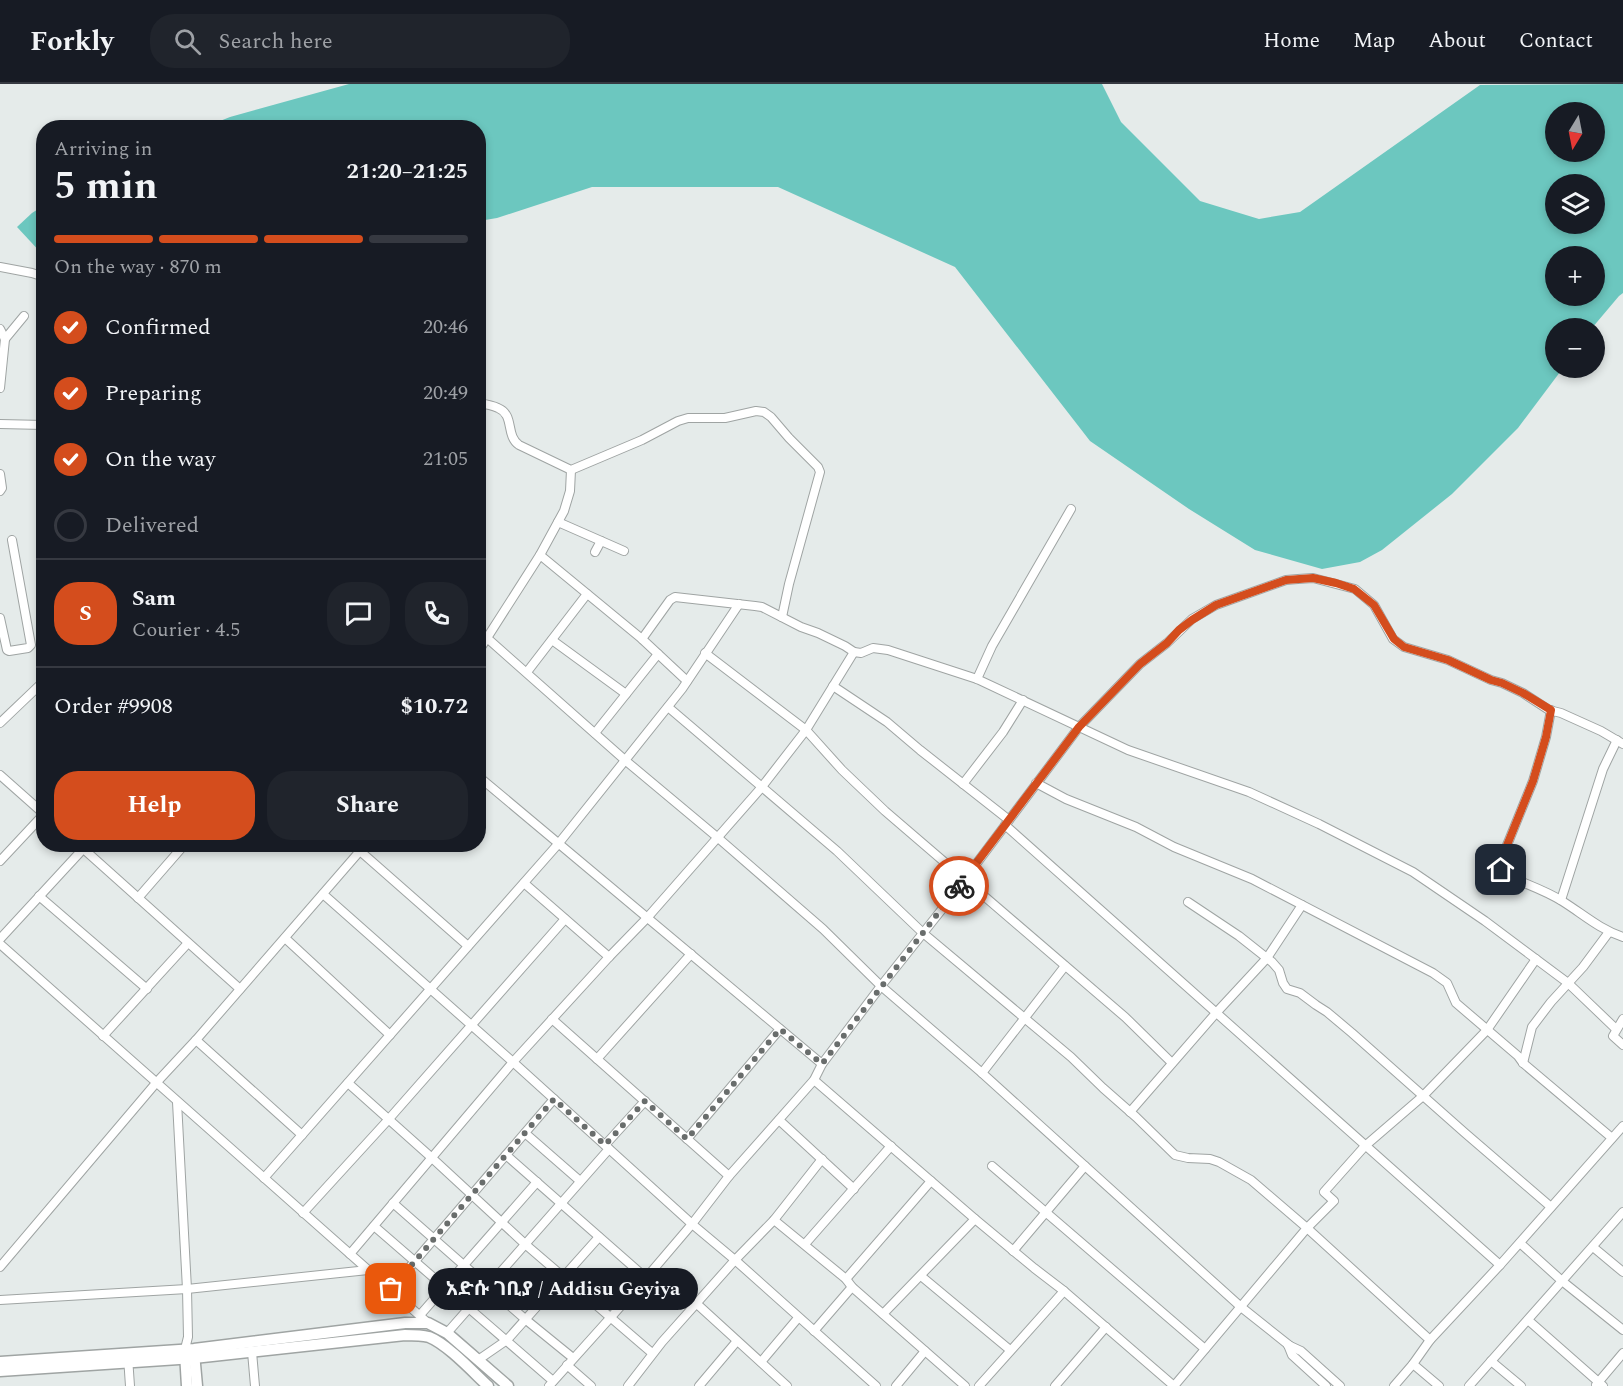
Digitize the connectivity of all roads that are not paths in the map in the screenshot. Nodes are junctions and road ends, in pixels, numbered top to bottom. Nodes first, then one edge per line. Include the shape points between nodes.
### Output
1 (0, 267) edge
2 (36, 274) edge
3 (24, 316) dead end
4 (0, 329) edge
5 (5, 339) junction
6 (0, 388) edge
7 (486, 405) edge
8 (0, 424) edge
9 (36, 425) edge
10 (572, 470) junction
11 (0, 474) edge
12 (0, 491) edge
13 (1071, 509) dead end
14 (558, 522) junction
15 (12, 540) dead end
16 (601, 541) junction
17 (624, 551) dead end
18 (595, 552) dead end
19 (540, 555) junction
20 (587, 594) junction
21 (739, 604) junction
22 (782, 617) junction
23 (0, 618) edge
24 (486, 636) edge
25 (489, 638) junction
26 (642, 639) junction
27 (552, 640) junction
28 (486, 642) edge
29 (854, 652) junction
30 (705, 653) junction
31 (658, 654) junction
32 (527, 672) junction
33 (978, 679) junction
34 (687, 681) junction
35 (833, 686) junction
36 (36, 689) edge
37 (626, 694) junction
38 (1023, 700) junction
39 (668, 707) junction
40 (1551, 710) junction
41 (0, 723) edge
42 (1079, 727) junction
43 (806, 730) junction
44 (595, 733) junction
45 (1620, 742) edge
46 (626, 761) junction
47 (0, 775) edge
48 (486, 783) edge
49 (1036, 783) junction
50 (963, 784) junction
51 (761, 788) junction
52 (36, 807) edge
53 (1007, 822) junction
54 (36, 823) edge
55 (717, 837) junction
56 (559, 843) junction
57 (76, 852) edge
58 (86, 852) edge
59 (178, 852) edge
60 (360, 852) edge
61 (367, 852) edge
62 (0, 861) edge
63 (963, 880) junction
64 (524, 883) junction
65 (323, 894) junction
66 (39, 896) junction
67 (138, 898) junction
68 (1561, 900) junction
69 (1188, 902) dead end
70 (1302, 904) junction
71 (647, 918) junction
72 (565, 919) junction
73 (1609, 932) junction
74 (923, 933) junction
75 (1623, 937) edge
76 (285, 938) junction
77 (0, 939) edge
78 (188, 943) junction
79 (0, 945) edge
80 (468, 946) junction
81 (691, 954) junction
82 (609, 957) junction
83 (1267, 958) junction
84 (1536, 959) junction
85 (1065, 966) junction
86 (1568, 983) junction
87 (881, 986) junction
88 (147, 989) junction
89 (240, 990) junction
90 (430, 990) junction
91 (1216, 1013) junction
92 (1025, 1018) junction
93 (552, 1019) junction
94 (1623, 1019) edge
95 (471, 1026) junction
96 (780, 1029) junction
97 (1616, 1029) junction
98 (1487, 1030) junction
99 (390, 1035) junction
100 (103, 1036) junction
101 (196, 1040) junction
102 (1623, 1045) edge
103 (597, 1059) junction
104 (513, 1062) junction
105 (1523, 1063) junction
106 (822, 1064) junction
107 (1172, 1064) junction
108 (982, 1073) junction
109 (814, 1080) junction
110 (156, 1083) junction
111 (348, 1083) junction
112 (1423, 1096) junction
113 (554, 1099) junction
114 (645, 1101) junction
115 (177, 1102) junction
116 (1130, 1112) junction
117 (388, 1120) junction
118 (779, 1120) junction
119 (1622, 1130) edge
120 (525, 1133) junction
121 (302, 1135) junction
122 (1612, 1138) junction
123 (687, 1139) junction
124 (891, 1146) junction
125 (1365, 1146) junction
126 (607, 1147) junction
127 (506, 1155) junction
128 (432, 1158) junction
129 (822, 1159) junction
130 (992, 1166) dead end
131 (1085, 1166) junction
132 (729, 1176) junction
133 (264, 1178) junction
134 (580, 1181) junction
135 (931, 1181) junction
136 (537, 1182) junction
137 (854, 1189) junction
138 (472, 1195) junction
139 (393, 1203) junction
140 (561, 1203) junction
141 (1551, 1207) junction
142 (1047, 1212) junction
143 (303, 1213) junction
144 (1622, 1216) edge
145 (975, 1219) junction
146 (774, 1220) junction
147 (501, 1222) junction
148 (692, 1224) junction
149 (374, 1226) junction
150 (1307, 1228) junction
151 (598, 1237) junction
152 (434, 1239) junction
153 (1520, 1243) junction
154 (525, 1244) junction
155 (805, 1244) junction
156 (1593, 1247) junction
157 (1013, 1251) junction
158 (350, 1254) junction
159 (735, 1260) junction
160 (415, 1262) junction
161 (464, 1264) junction
162 (1500, 1265) junction
163 (0, 1267) edge
164 (369, 1270) junction
165 (1623, 1272) edge
166 (563, 1276) junction
167 (921, 1276) junction
168 (646, 1278) junction
169 (846, 1279) junction
170 (1562, 1281) junction
171 (488, 1286) junction
172 (445, 1287) junction
173 (852, 1287) junction
174 (187, 1289) junction
175 (391, 1289) junction
176 (1064, 1291) junction
177 (0, 1300) edge
178 (697, 1304) junction
179 (1241, 1307) junction
180 (469, 1308) junction
181 (884, 1314) junction
182 (610, 1317) junction
183 (798, 1318) junction
184 (424, 1319) junction
185 (525, 1319) junction
186 (1528, 1320) junction
187 (1106, 1327) junction
188 (1623, 1330) edge
189 (814, 1331) junction
190 (447, 1333) junction
191 (507, 1340) junction
192 (1430, 1340) junction
193 (737, 1341) junction
194 (1290, 1346) junction
195 (1205, 1349) junction
196 (1011, 1350) junction
197 (925, 1351) junction
198 (252, 1352) junction
199 (652, 1353) junction
200 (1623, 1353) edge
201 (190, 1354) junction
202 (128, 1358) junction
203 (478, 1360) junction
204 (570, 1361) junction
205 (1491, 1361) junction
206 (0, 1362) edge
207 (761, 1362) junction
208 (1413, 1364) junction
209 (0, 1371) edge
210 (551, 1383) edge
211 (702, 1385) edge
212 (1323, 1385) edge
213 (1599, 1385) edge
214 (130, 1386) edge
215 (187, 1386) edge
216 (196, 1386) edge
217 (255, 1386) edge
218 (488, 1386) edge
219 (508, 1386) edge
220 (591, 1386) edge
221 (628, 1386) edge
222 (787, 1386) edge
223 (876, 1386) edge
224 (896, 1386) edge
225 (965, 1386) edge
226 (979, 1386) edge
227 (1055, 1386) edge
228 (1174, 1386) edge
229 (1340, 1386) edge
230 (1394, 1386) edge
231 (1439, 1386) edge
232 (1469, 1386) edge
233 (1521, 1386) edge

1 - 2 street
3 - 5 street
4 - 5 street
5 - 6 street
7 - 10 street via 505,412 511,436 519,445
8 - 9 street
10 - 14 street via 568,501
10 - 22 street via 688,418 764,412 820,472
11 - 12 street
13 - 33 street via 992,646
14 - 16 street
14 - 19 street
15 - 23 street via 31,645 7,650
16 - 17 street
16 - 18 street
19 - 20 street
19 - 25 street
20 - 26 street
20 - 27 street
21 - 22 street via 762,607
21 - 26 street via 675,597
21 - 30 street
22 - 29 street
24 - 25 street
25 - 28 street
25 - 32 street
26 - 31 street
27 - 32 street
27 - 37 street
29 - 33 street via 888,650
29 - 35 street
30 - 34 street
30 - 43 street
31 - 34 street
31 - 37 street
32 - 44 street
33 - 38 street
34 - 39 street
35 - 43 street
35 - 50 street via 887,722
36 - 41 street
37 - 44 street
38 - 42 street
38 - 50 street
39 - 46 street
39 - 51 street
40 - 42 street via 1502,683 1404,647 1394,639 1374,605 1354,589 1313,578 1286,580 1216,605 1192,620 1140,664
40 - 45 street
40 - 68 street via 1533,781 1500,866 1506,875
42 - 49 street
42 - 84 street via 1128,750 1249,792 1319,824 1413,872
43 - 51 street
43 - 63 street via 842,770
44 - 46 street
45 - 68 street via 1603,769
46 - 55 street
46 - 56 street
47 - 52 street
48 - 56 street
49 - 53 street
49 - 70 street
50 - 53 street
51 - 55 street
51 - 74 street via 837,851
53 - 63 street
53 - 91 street
54 - 62 street
55 - 71 street
55 - 87 street via 823,929
56 - 64 street
56 - 71 street
57 - 66 street
58 - 67 street
59 - 67 street
60 - 65 street
61 - 80 street
63 - 74 street
63 - 85 street
64 - 72 street
64 - 80 street
65 - 76 street
65 - 90 street
66 - 77 street
66 - 88 street
67 - 78 street
68 - 73 street
69 - 83 street
70 - 83 street
70 - 98 street via 1441,979 1456,1003
71 - 81 street
71 - 82 street
72 - 82 street
72 - 95 street
73 - 75 street
73 - 86 street
74 - 87 street
74 - 92 street
76 - 89 street
76 - 99 street
78 - 88 street
78 - 89 street
79 - 100 street
80 - 90 street
81 - 96 street
81 - 103 street
82 - 93 street
83 - 91 street
83 - 112 street via 1279,970 1287,990 1300,993 1327,1012
84 - 86 street
84 - 98 street
85 - 92 street
85 - 107 street
86 - 97 street
86 - 105 street via 1532,1027
87 - 106 street
87 - 108 street
88 - 100 street
89 - 101 street
90 - 95 street
90 - 99 street
91 - 107 street
91 - 125 street
92 - 108 street
92 - 116 street
93 - 103 street
93 - 104 street
94 - 97 street
95 - 104 street
95 - 117 street
96 - 106 street
96 - 123 street
97 - 102 street via 1613,1037
98 - 105 street
98 - 112 street
99 - 111 street
100 - 110 street
101 - 110 street
101 - 121 street
103 - 114 street
104 - 113 street
104 - 128 street
105 - 122 street
106 - 109 street
107 - 116 street
108 - 131 street
109 - 118 street
109 - 124 street
110 - 115 street
110 - 163 street
111 - 117 street
111 - 121 street
112 - 125 street
112 - 141 street
113 - 120 street
113 - 126 street
114 - 123 street
114 - 126 street
115 - 133 street
115 - 174 street
116 - 150 street via 1175,1155 1227,1165 1251,1180
117 - 128 street
117 - 143 street
118 - 129 street
118 - 132 street
119 - 122 street
120 - 127 street
120 - 134 street
121 - 133 street
122 - 141 street
123 - 132 street
124 - 135 street
124 - 137 street
125 - 150 street via 1324,1192 1334,1201
125 - 162 street
126 - 134 street
126 - 148 street
127 - 136 street
127 - 138 street
128 - 138 street
128 - 139 street
129 - 137 street
129 - 146 street
130 - 142 street
131 - 142 street
131 - 179 street
132 - 148 street
133 - 143 street
134 - 140 street
135 - 145 street
135 - 169 street
136 - 140 street
136 - 147 street
137 - 155 street
138 - 147 street
138 - 152 street
139 - 149 street
139 - 152 street
140 - 151 street
140 - 154 street
141 - 153 street
142 - 157 street
142 - 195 street
143 - 158 street
144 - 156 street
145 - 157 street
145 - 167 street
146 - 155 street
146 - 159 street
147 - 154 street
147 - 161 street
148 - 159 street
148 - 168 street
149 - 158 street
149 - 160 street
150 - 179 street
150 - 192 street
151 - 166 street
151 - 168 street
152 - 160 street
152 - 161 street
153 - 162 street
153 - 170 street
154 - 166 street
154 - 171 street
155 - 169 street
156 - 165 street
156 - 170 street
157 - 176 street
158 - 164 street
159 - 178 street
159 - 183 street
160 - 172 street
160 - 175 street
161 - 171 street
161 - 172 street
162 - 192 street
164 - 174 street
164 - 175 street
166 - 182 street
166 - 185 street
167 - 181 street
167 - 196 street
168 - 182 street
169 - 173 street
170 - 186 street
170 - 188 street
171 - 180 street
171 - 185 street
172 - 180 street
172 - 184 street
173 - 181 street
173 - 189 street
174 - 177 street
174 - 201 street
175 - 184 street
176 - 187 street
176 - 196 street
178 - 193 street
178 - 199 street
179 - 194 street
179 - 195 street
180 - 190 street
180 - 191 street
181 - 197 street
182 - 199 street
182 - 204 street
183 - 189 street
183 - 207 street
184 - 190 main road
184 - 201 main road
185 - 191 street
185 - 204 street
186 - 205 street
186 - 213 street
187 - 227 street
187 - 228 street
189 - 223 street
190 - 203 main road
191 - 203 street
191 - 210 street
192 - 208 street
193 - 207 street
193 - 211 street
194 - 212 street via 1292,1355
194 - 229 street
195 - 228 street
196 - 226 street
197 - 224 street
197 - 225 street
198 - 201 main road
198 - 217 street
198 - 218 main road via 422,1335 441,1344
199 - 221 street
200 - 213 street
201 - 202 main road
201 - 215 main road
201 - 216 main road
202 - 206 main road
202 - 209 main road
202 - 214 street
203 - 219 main road
204 - 210 street
204 - 220 street
205 - 232 street
205 - 233 street
207 - 222 street
208 - 230 street
208 - 231 street

